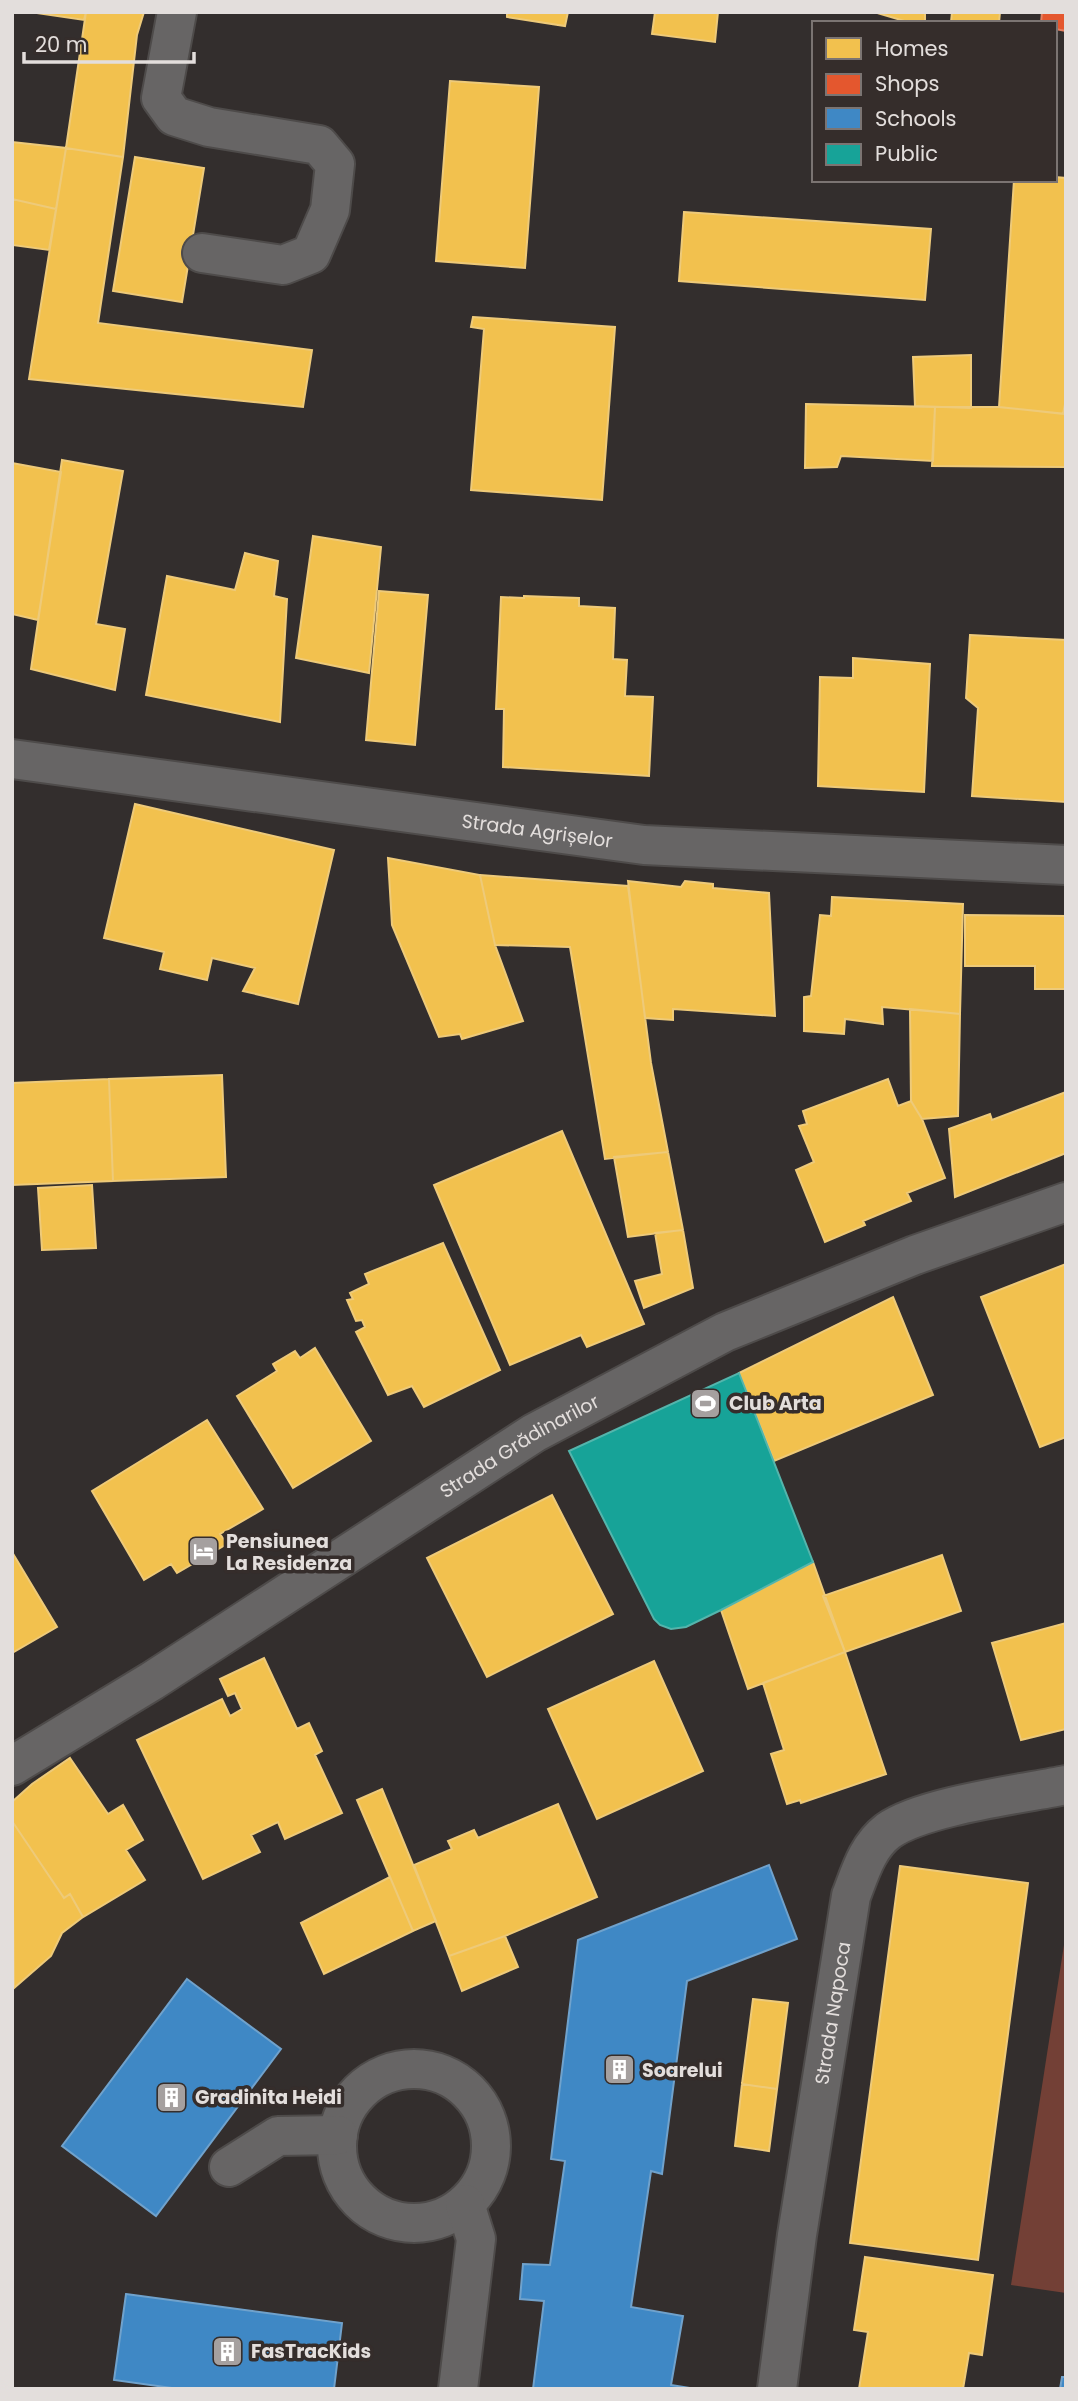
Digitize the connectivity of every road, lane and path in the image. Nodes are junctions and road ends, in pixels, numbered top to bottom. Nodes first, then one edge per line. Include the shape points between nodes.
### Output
1 (177, 12) edge
2 (202, 253) dead end
3 (12, 759) edge
4 (1066, 865) edge
5 (1066, 1202) edge
6 (12, 1766) edge
7 (1066, 1786) edge
8 (338, 2135) junction
9 (229, 2167) dead end
10 (466, 2204) junction
11 (458, 2389) edge
12 (777, 2389) edge

1 - 2 street via 161,99 174,116 209,127 319,145 335,164 330,210 312,254 283,265
3 - 4 street, Strada Agrișelor via 644,845
5 - 6 street, Strada Grădinarilor via 915,1255 726,1332 534,1433 152,1681
7 - 12 street, Strada Napoca via 916,1817 887,1832 866,1856 850,1896
8 - 9 street via 278,2136
8 - 10 street via 345,2181 377,2214 423,2224
8 - 10 street via 347,2109 363,2088 386,2074 412,2068 438,2072 462,2085 480,2105 490,2130 490,2157 482,2183
10 - 11 street via 476,2239

